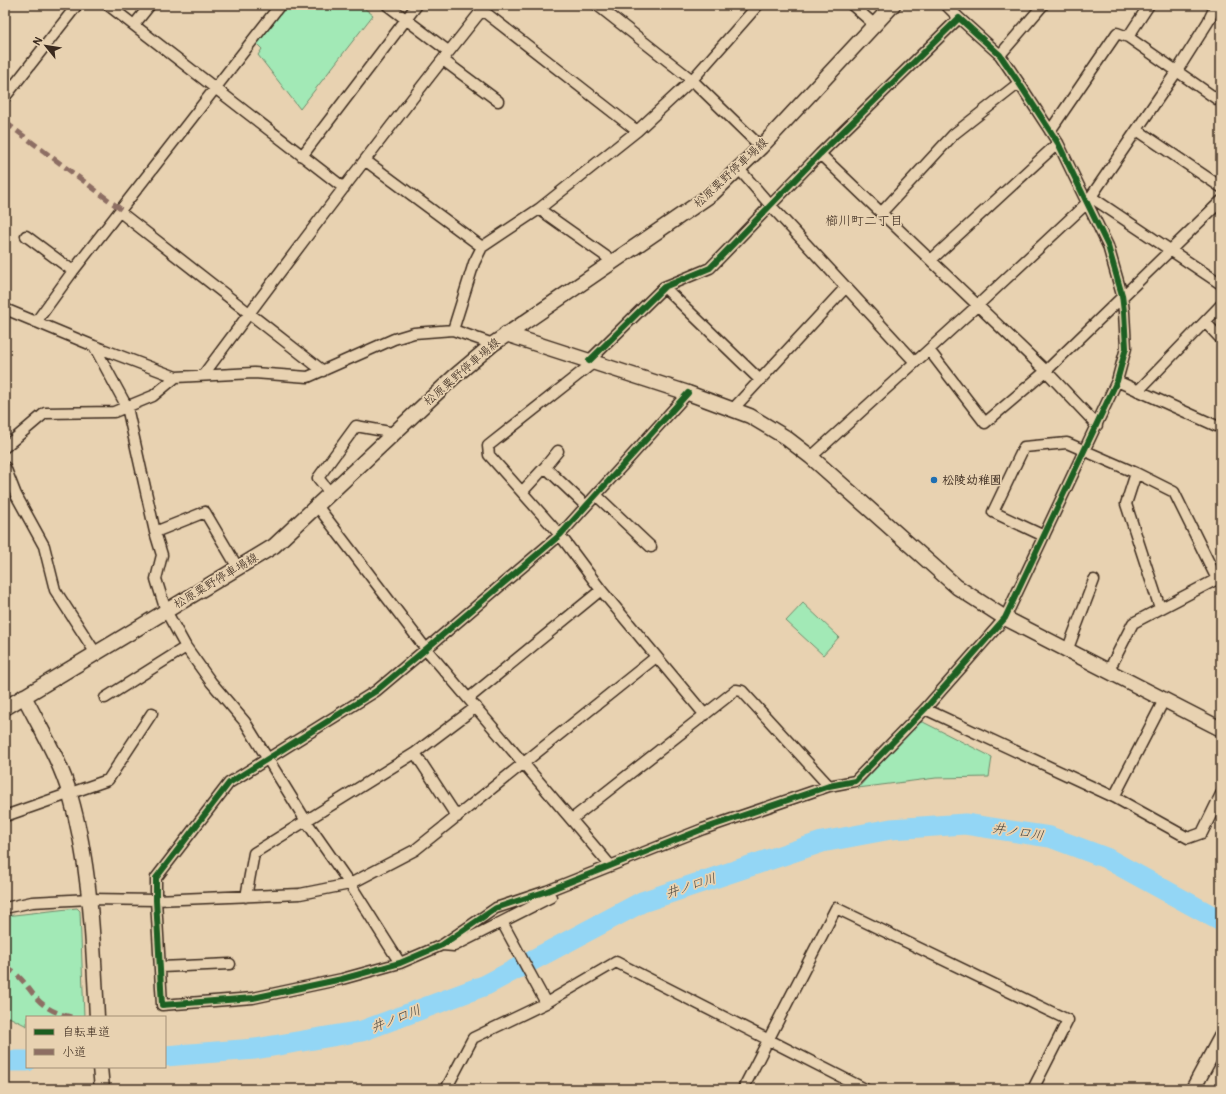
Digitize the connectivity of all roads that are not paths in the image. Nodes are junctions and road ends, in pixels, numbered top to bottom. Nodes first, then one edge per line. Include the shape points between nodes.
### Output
1 (77, 5) edge
2 (108, 5) edge
3 (150, 5) edge
4 (280, 5) edge
5 (387, 5) edge
6 (417, 5) edge
7 (597, 5) edge
8 (758, 5) edge
9 (852, 5) edge
10 (893, 5) edge
11 (946, 5) edge
12 (1043, 5) edge
13 (1149, 5) edge
14 (1216, 5) edge
15 (484, 8) edge
16 (958, 12) edge
17 (405, 19) junction
18 (134, 25) junction
19 (876, 25) junction
20 (1128, 37) junction
21 (1000, 55) junction
22 (445, 56) junction
23 (1177, 71) junction
24 (692, 80) junction
25 (1019, 83) junction
26 (216, 89) junction
27 (5, 97) edge
28 (498, 101) dead end
29 (1221, 102) edge
30 (1137, 130) junction
31 (637, 131) junction
32 (1050, 131) junction
33 (1058, 143) junction
34 (761, 147) junction
35 (820, 154) junction
36 (302, 156) junction
37 (366, 161) junction
38 (739, 169) junction
39 (1221, 187) edge
40 (344, 188) junction
41 (1088, 200) junction
42 (1221, 202) edge
43 (770, 206) junction
44 (539, 208) junction
45 (120, 212) junction
46 (882, 212) junction
47 (26, 236) dead end
48 (482, 247) junction
49 (1170, 250) junction
50 (931, 260) junction
51 (614, 262) junction
52 (73, 271) junction
53 (1221, 284) edge
54 (664, 287) junction
55 (846, 287) junction
56 (1122, 295) junction
57 (1221, 305) edge
58 (978, 306) junction
59 (5, 309) edge
60 (249, 314) junction
61 (36, 322) junction
62 (1205, 322) junction
63 (453, 330) junction
64 (506, 334) junction
65 (1221, 339) edge
66 (492, 344) junction
67 (94, 346) junction
68 (929, 350) junction
69 (591, 362) junction
70 (916, 362) junction
71 (1046, 370) junction
72 (323, 371) junction
73 (204, 374) junction
74 (176, 377) junction
75 (760, 380) junction
76 (1117, 382) junction
77 (1138, 391) junction
78 (688, 393) junction
79 (126, 407) junction
80 (733, 409) junction
81 (1097, 425) junction
82 (1221, 428) edge
83 (394, 433) junction
84 (5, 447) edge
85 (1085, 450) junction
86 (558, 451) dead end
87 (811, 457) junction
88 (5, 467) edge
89 (545, 467) junction
90 (1136, 473) junction
91 (522, 492) junction
92 (331, 494) junction
93 (596, 495) junction
94 (586, 506) junction
95 (318, 507) junction
96 (155, 532) junction
97 (560, 535) junction
98 (1044, 536) junction
99 (651, 547) dead end
100 (238, 568) junction
101 (1219, 578) edge
102 (1094, 580) dead end
103 (601, 590) junction
104 (1160, 608) junction
105 (166, 611) junction
106 (1005, 618) junction
107 (186, 647) junction
108 (426, 649) junction
109 (1067, 651) junction
110 (96, 652) junction
111 (656, 657) junction
112 (1108, 672) junction
113 (24, 696) junction
114 (105, 698) dead end
115 (469, 698) junction
116 (1164, 700) junction
117 (476, 707) junction
118 (5, 708) edge
119 (925, 709) junction
120 (152, 713) dead end
121 (705, 715) junction
122 (1221, 729) edge
123 (415, 753) junction
124 (269, 759) junction
125 (524, 762) junction
126 (829, 786) junction
127 (70, 794) junction
128 (1221, 794) edge
129 (1114, 797) junction
130 (5, 816) edge
131 (457, 817) junction
132 (572, 820) junction
133 (306, 821) junction
134 (610, 866) junction
135 (350, 884) junction
136 (547, 891) junction
137 (246, 897) junction
138 (90, 899) junction
139 (156, 900) junction
140 (5, 908) edge
141 (504, 925) junction
142 (442, 945) junction
143 (400, 963) junction
144 (230, 964) dead end
145 (161, 966) junction
146 (546, 1003) junction
147 (97, 1016) edge
148 (1221, 1037) edge
149 (768, 1040) junction
150 (100, 1068) edge
151 (102, 1089) edge
152 (446, 1089) edge
153 (743, 1089) edge
154 (865, 1089) edge
155 (1033, 1089) edge
156 (1193, 1089) edge

1 - 27 street
2 - 18 street
3 - 18 street
4 - 26 street
5 - 17 street
6 - 17 street
7 - 24 street
8 - 24 street
9 - 19 street
10 - 19 street, 松原粟野停車場線
11 - 16 street
12 - 21 street
13 - 20 street
14 - 23 street
15 - 22 street
15 - 31 street
16 - 21 street
16 - 35 street
17 - 22 street
17 - 36 street
18 - 26 street
19 - 34 street, 松原粟野停車場線
20 - 23 street
20 - 32 street via 1117,34
21 - 25 street
22 - 28 street
22 - 37 street
23 - 29 street
23 - 30 street
24 - 31 street
24 - 34 street
25 - 32 street
25 - 46 street via 954,134
26 - 36 street
26 - 45 street
30 - 39 street
30 - 41 street
31 - 44 street
32 - 33 street
33 - 41 street
33 - 50 street
34 - 38 street, 松原粟野停車場線
35 - 43 street
35 - 46 street
36 - 40 street
37 - 40 street
37 - 48 street
38 - 43 street
38 - 51 street, 松原粟野停車場線 via 691,210
40 - 60 street
41 - 49 street
41 - 56 street via 1108,246
41 - 58 street
42 - 49 street
43 - 54 street via 710,268
43 - 55 street
44 - 48 street
44 - 51 street
45 - 52 street
45 - 60 street
46 - 50 street
47 - 52 street
48 - 63 street via 474,263
49 - 53 street
49 - 56 street
50 - 58 street
51 - 64 street, 松原粟野停車場線
52 - 61 street
54 - 69 street
54 - 75 street
55 - 70 street
55 - 75 street
56 - 71 street
56 - 76 street via 1126,348
57 - 62 street
58 - 68 street
58 - 71 street
59 - 61 street
60 - 72 street
60 - 73 street
61 - 67 street
62 - 65 street
62 - 77 street
63 - 66 street
63 - 72 street via 414,333 394,339
64 - 66 street, 松原粟野停車場線
64 - 69 street
66 - 83 street, 松原粟野停車場線
67 - 74 street
67 - 79 street
68 - 70 street
68 - 71 street via 985,423
69 - 78 street
69 - 91 street via 488,446 489,455
70 - 87 street
71 - 81 street
72 - 73 street via 308,377 254,373
73 - 74 street
74 - 79 street via 153,396
75 - 80 street
76 - 77 street
76 - 81 street
77 - 82 street
78 - 80 street
78 - 93 street
79 - 84 street via 114,412 45,413
79 - 96 street
80 - 87 street via 785,437
81 - 85 street
83 - 92 street, 松原粟野停車場線
83 - 92 street via 356,426 318,478
85 - 90 street
85 - 98 street
85 - 98 street via 1067,444 1024,447 993,512
86 - 89 street
87 - 106 street via 958,587
88 - 110 street via 16,495 44,546 55,590
89 - 91 street
89 - 94 street
90 - 101 street via 1174,492
90 - 104 street via 1126,504
91 - 97 street
92 - 95 street, 松原粟野停車場線
93 - 94 street
93 - 99 street
94 - 97 street
95 - 100 street, 松原粟野停車場線 via 274,546
95 - 108 street
96 - 100 street via 204,512
96 - 105 street via 162,555 156,579
97 - 103 street
97 - 108 street
98 - 106 street
100 - 105 street, 松原粟野停車場線
101 - 104 street
102 - 109 street
103 - 111 street
103 - 115 street
104 - 112 street via 1133,623
105 - 107 street
105 - 110 street, 松原粟野停車場線
106 - 109 street
106 - 119 street
107 - 114 street
107 - 124 street via 245,722
108 - 115 street
108 - 124 street via 376,691
109 - 112 street
110 - 113 street, 松原粟野停車場線
111 - 121 street
111 - 125 street
112 - 116 street
113 - 118 street, 松原粟野停車場線
113 - 127 street via 57,759
115 - 117 street
116 - 122 street
116 - 129 street
117 - 123 street
117 - 125 street
119 - 126 street via 855,781
119 - 129 street
120 - 127 street via 108,780
121 - 126 street via 736,690 742,691
121 - 132 street
123 - 131 street
123 - 133 street
124 - 133 street
124 - 139 street via 230,783 156,878
125 - 131 street
125 - 132 street
126 - 134 street via 703,829
127 - 130 street
127 - 138 street via 82,843
128 - 129 street via 1202,833 1188,838
131 - 135 street via 415,850
132 - 134 street
133 - 135 street
133 - 137 street via 254,853
134 - 136 street
135 - 137 street via 300,894
135 - 143 street
136 - 141 street via 551,897
136 - 142 street via 496,908
137 - 139 street
138 - 139 street
138 - 140 street via 32,902
138 - 147 street
139 - 145 street
141 - 142 street via 454,946
141 - 146 street
142 - 143 street
143 - 145 street via 342,979 253,998 162,1005
144 - 145 street
146 - 149 street via 616,962
146 - 152 street via 473,1038
148 - 156 street
149 - 153 street
149 - 154 street
149 - 155 street via 836,908 1068,1020
150 - 151 street

